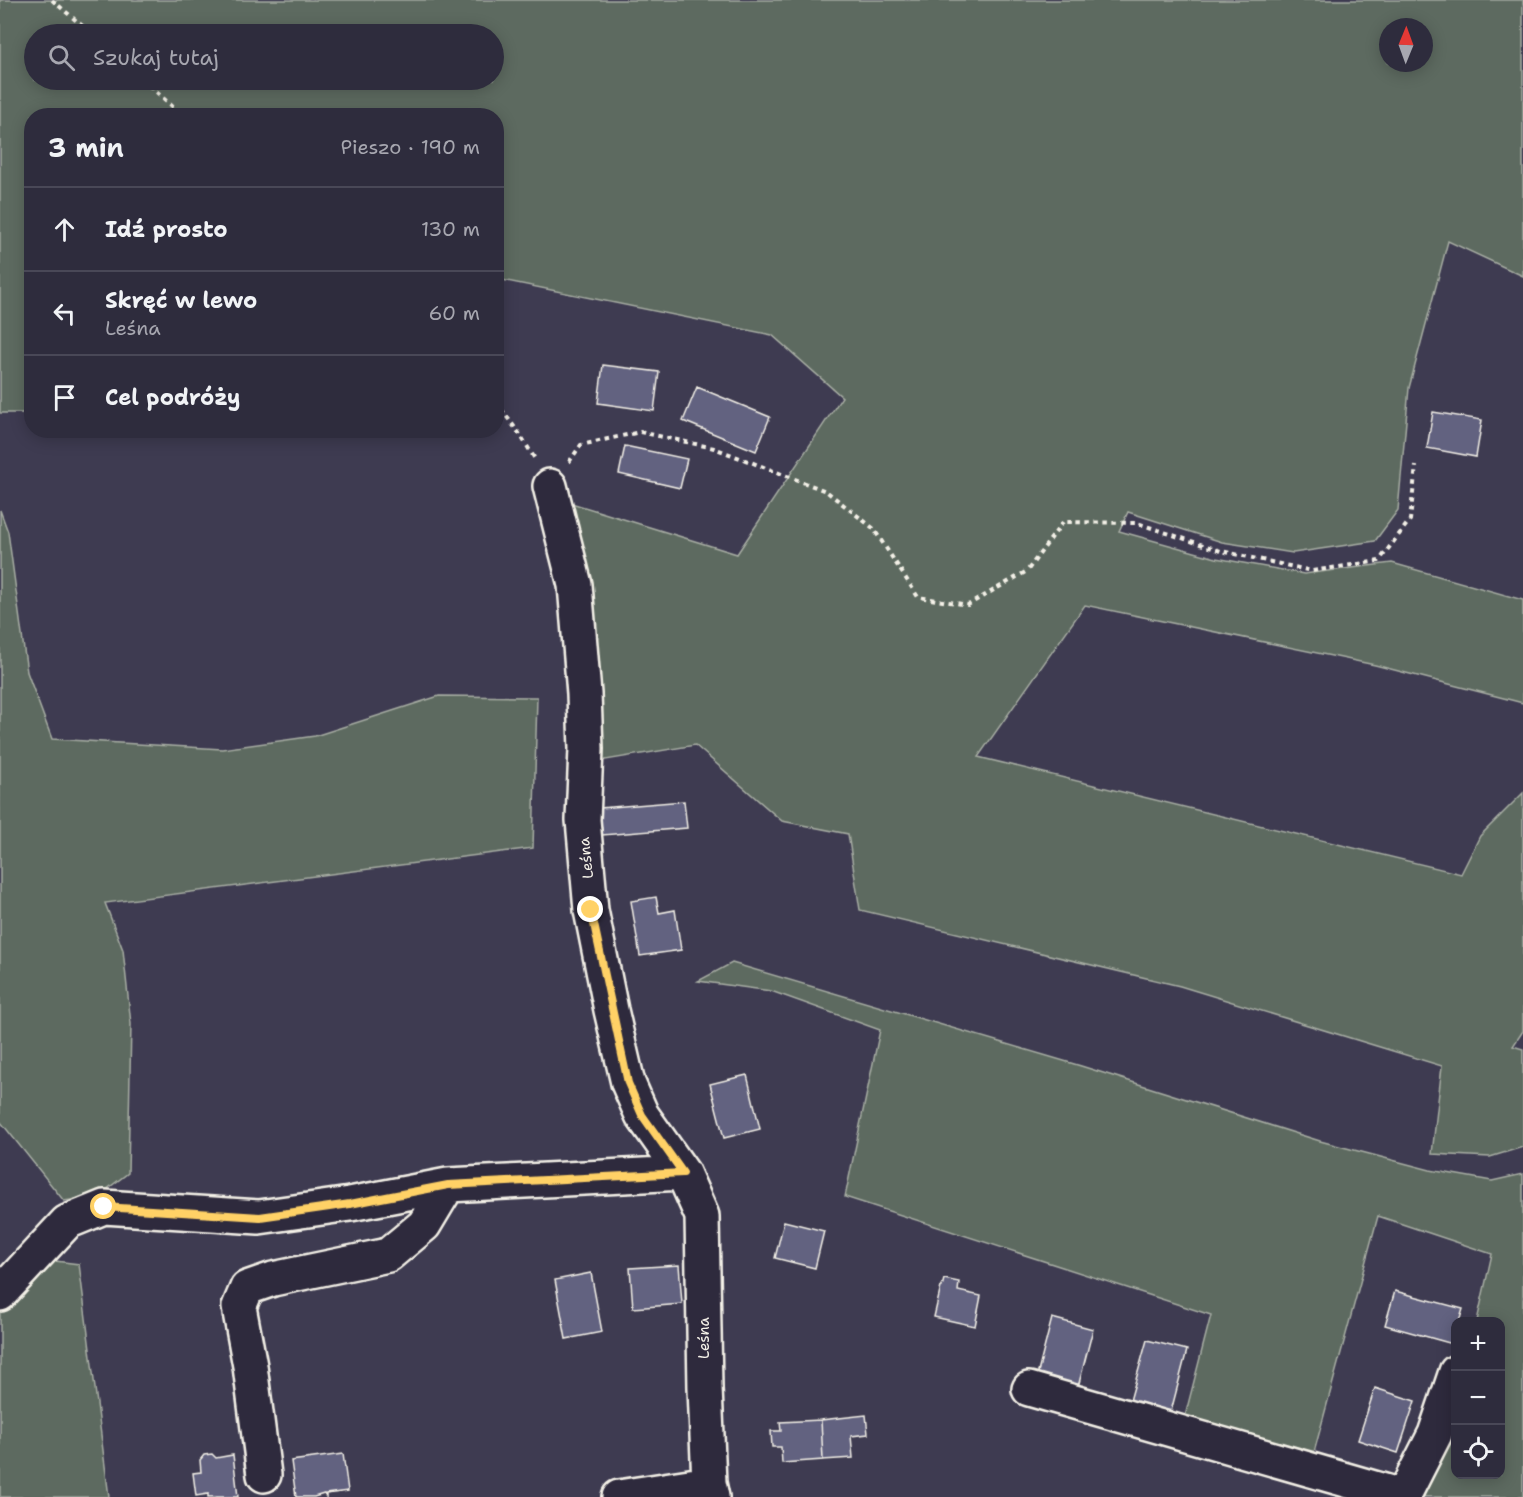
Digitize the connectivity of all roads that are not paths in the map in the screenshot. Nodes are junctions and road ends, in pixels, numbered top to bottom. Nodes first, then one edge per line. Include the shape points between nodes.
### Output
1 (550, 486) road end
2 (683, 1173) junction
3 (448, 1185) junction
4 (0, 1294) edge
5 (1451, 1384) edge
6 (1029, 1389) dead end
7 (264, 1475) dead end
8 (710, 1490) edge
9 (619, 1497) edge
10 (1393, 1497) edge
11 (1403, 1497) edge

1 - 2 street, Leśna via 575,585 586,749 583,820 591,910 628,1083 642,1115
2 - 3 street
2 - 8 street, Leśna via 702,1216
3 - 4 street via 260,1217 104,1207 67,1222
3 - 7 street via 424,1225 388,1256 273,1279 247,1288 239,1307
5 - 11 street via 1435,1434
6 - 10 street via 1388,1492
8 - 9 street

